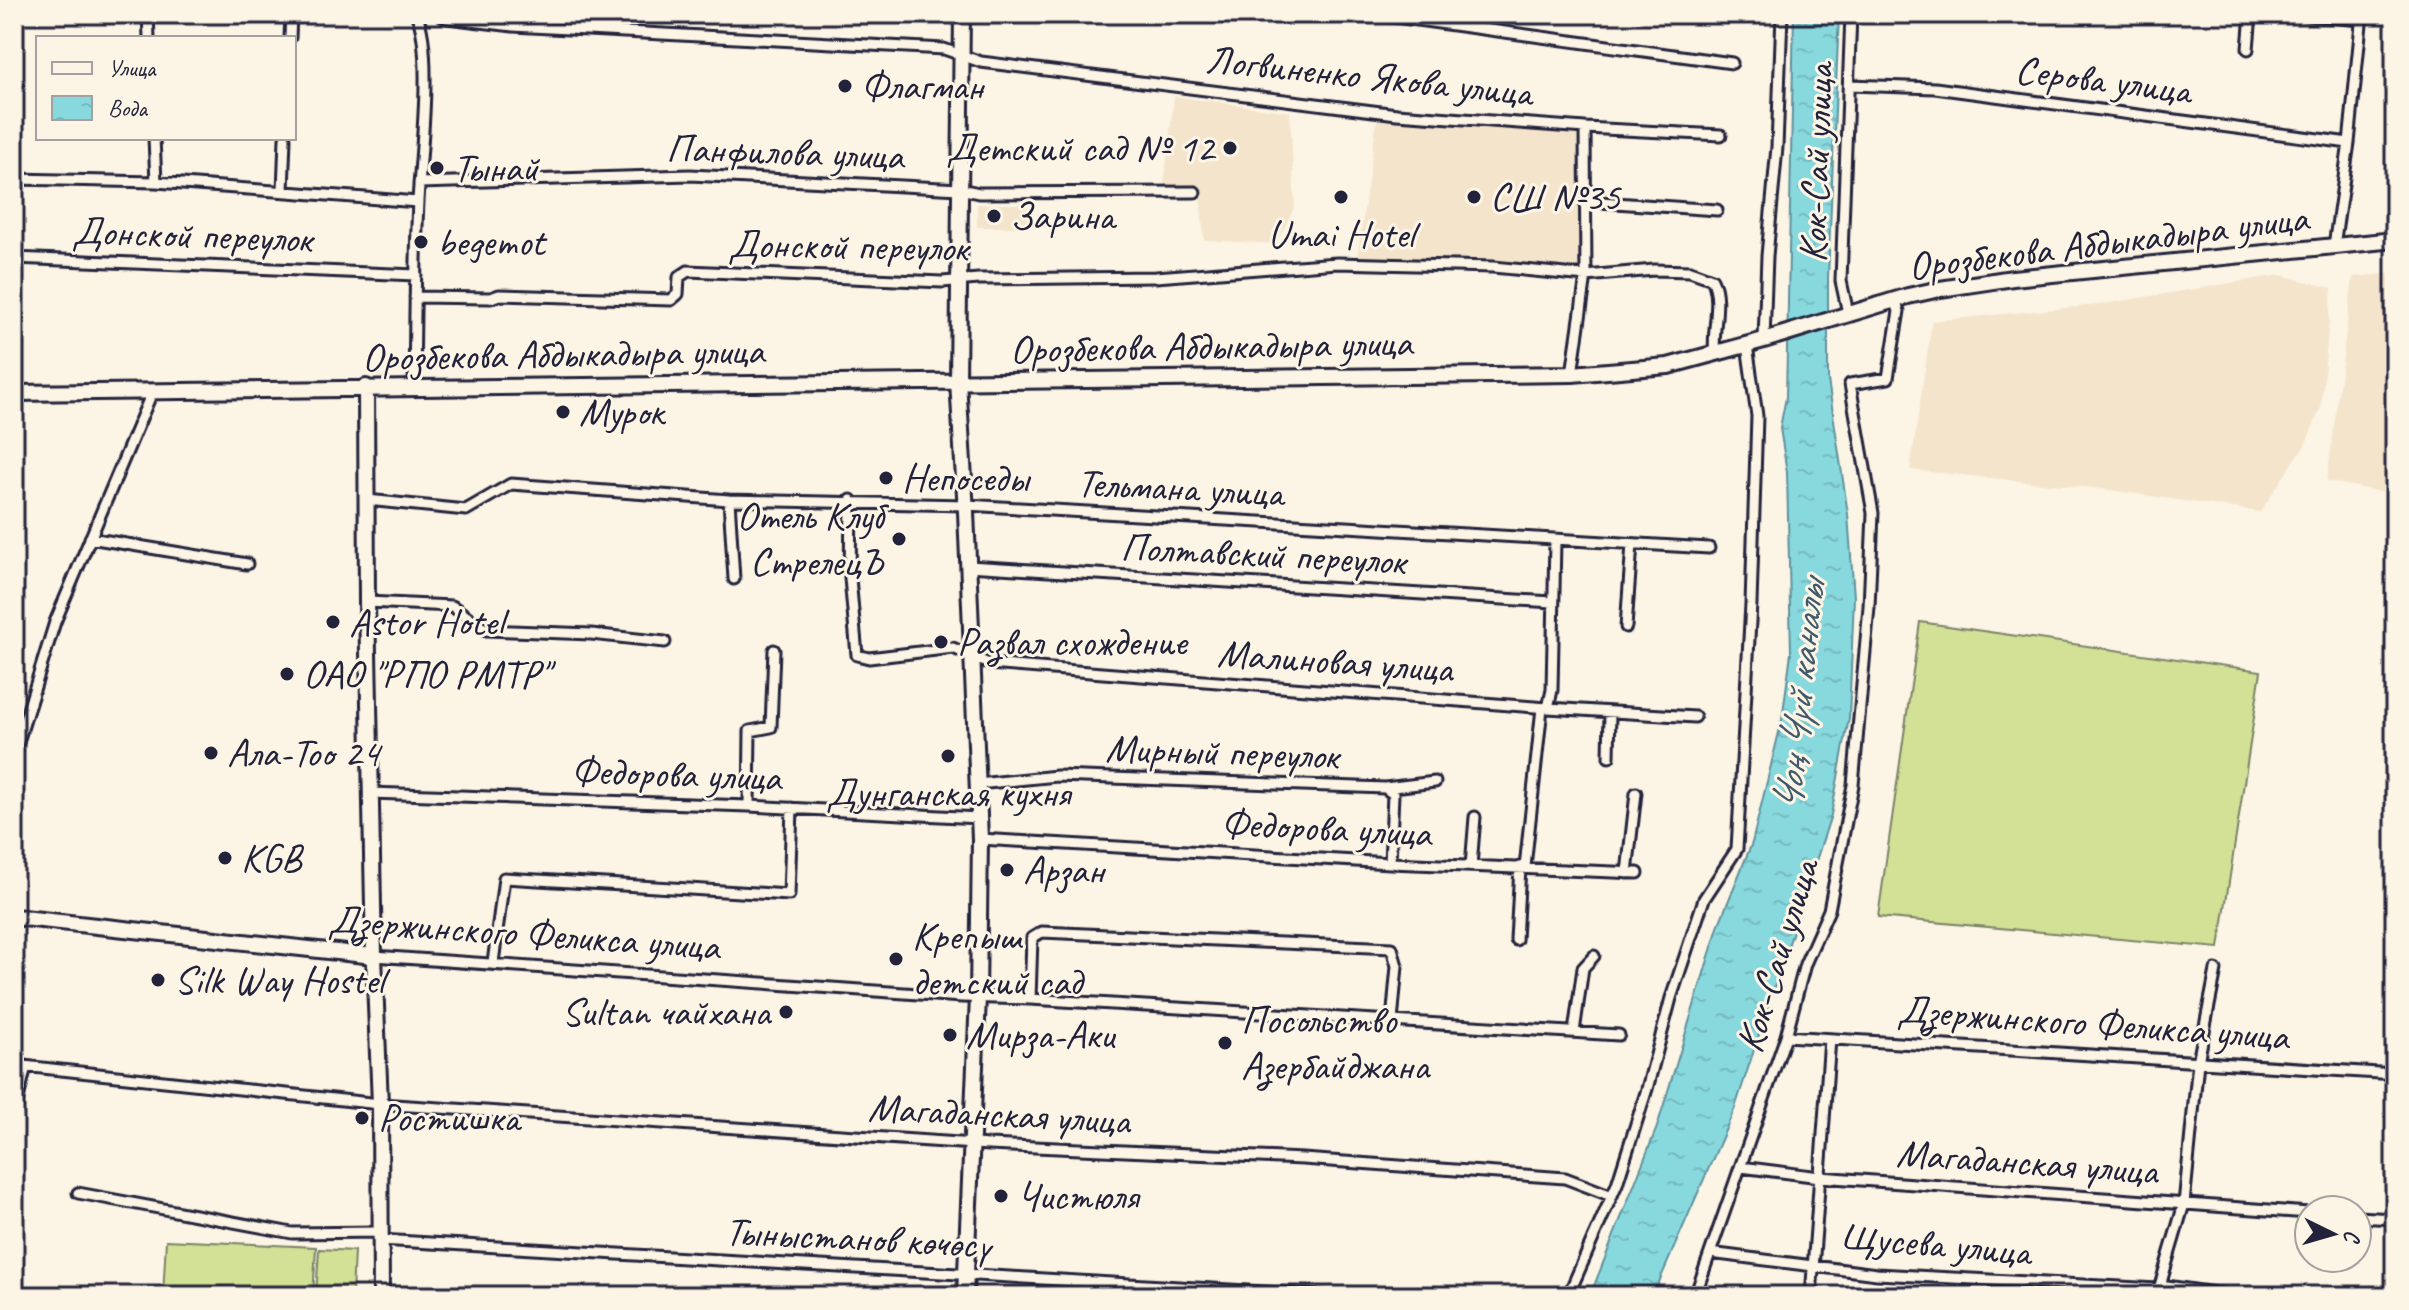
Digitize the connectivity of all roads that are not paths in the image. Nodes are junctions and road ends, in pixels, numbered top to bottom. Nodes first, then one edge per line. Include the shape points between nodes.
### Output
1 (148, 14) edge
2 (291, 14) edge
3 (416, 14) edge
4 (439, 14) edge
5 (962, 14) edge
6 (1373, 14) edge
7 (1782, 14) edge
8 (1851, 14) edge
9 (2251, 14) edge
10 (2297, 14) edge
11 (2362, 17) edge
12 (149, 36) edge
13 (290, 36) edge
14 (2248, 49) dead end
15 (962, 56) junction
16 (1732, 63) dead end
17 (1849, 85) junction
18 (1585, 128) junction
19 (1721, 135) dead end
20 (154, 140) edge
21 (285, 140) edge
22 (2349, 143) junction
23 (14, 179) edge
24 (156, 182) junction
25 (419, 183) junction
26 (960, 189) junction
27 (283, 191) junction
28 (1195, 192) dead end
29 (1586, 201) junction
30 (418, 202) junction
31 (1717, 210) dead end
32 (2395, 240) edge
33 (2334, 246) junction
34 (14, 258) edge
35 (416, 275) junction
36 (1586, 276) junction
37 (959, 281) junction
38 (415, 297) junction
39 (1895, 300) junction
40 (1844, 314) junction
41 (1769, 339) junction
42 (1747, 345) junction
43 (1715, 355) junction
44 (1572, 374) junction
45 (958, 381) junction
46 (414, 386) junction
47 (366, 387) junction
48 (153, 390) junction
49 (14, 393) edge
50 (367, 500) junction
51 (729, 500) junction
52 (851, 500) junction
53 (966, 505) junction
54 (90, 538) junction
55 (1555, 540) junction
56 (1632, 544) junction
57 (1709, 548) dead end
58 (247, 564) dead end
59 (968, 566) junction
60 (734, 579) dead end
61 (367, 602) junction
62 (1553, 602) junction
63 (1626, 627) dead end
64 (665, 642) dead end
65 (774, 650) dead end
66 (972, 657) junction
67 (1545, 708) junction
68 (1610, 712) junction
69 (1695, 717) dead end
70 (14, 755) edge
71 (1609, 757) dead end
72 (1435, 782) dead end
73 (978, 784) junction
74 (1385, 788) junction
75 (370, 793) junction
76 (1636, 793) dead end
77 (749, 806) junction
78 (792, 808) junction
79 (1475, 817) dead end
80 (979, 818) junction
81 (980, 839) junction
82 (1390, 863) junction
83 (1471, 866) junction
84 (1522, 867) junction
85 (14, 917) edge
86 (1516, 940) dead end
87 (374, 956) junction
88 (1594, 956) dead end
89 (493, 963) junction
90 (2216, 970) dead end
91 (978, 997) junction
92 (1030, 999) junction
93 (1392, 1021) junction
94 (1574, 1032) junction
95 (1619, 1035) dead end
96 (1786, 1036) junction
97 (1830, 1039) junction
98 (2198, 1062) junction
99 (14, 1065) edge
100 (26, 1066) junction
101 (2395, 1074) edge
102 (380, 1104) junction
103 (14, 1115) edge
104 (972, 1144) junction
105 (1741, 1167) junction
106 (1820, 1177) junction
107 (78, 1193) dead end
108 (1612, 1196) junction
109 (2184, 1204) junction
110 (2293, 1212) edge
111 (2373, 1218) edge
112 (2395, 1219) edge
113 (380, 1236) junction
114 (1710, 1253) junction
115 (1812, 1264) junction
116 (967, 1275) junction
117 (2159, 1290) edge
118 (381, 1296) edge
119 (965, 1296) edge
120 (1332, 1296) edge
121 (1568, 1296) edge
122 (1695, 1296) edge
123 (1811, 1296) edge
124 (2235, 1296) edge

1 - 12 street
2 - 13 street
3 - 25 street via 422,26 425,76
4 - 15 street, Логвиненко Якова улица via 513,26 944,49
5 - 15 street
6 - 16 street
7 - 41 street via 1767,256
8 - 17 street, Кок-Сай улица
9 - 14 street
10 - 11 street
11 - 22 street
15 - 18 street, Логвиненко Якова улица via 1397,114
15 - 26 street
17 - 22 street, Серова улица via 1935,88
17 - 40 street, Кок-Сай улица
18 - 19 street, Логвиненко Якова улица
18 - 29 street
20 - 24 street
21 - 27 street
22 - 33 street
23 - 24 street
24 - 27 street
25 - 26 street, Панфилова улица via 690,175
25 - 30 street
26 - 28 street, Панфилова улица
26 - 37 street
27 - 30 street
29 - 31 street
29 - 36 street
30 - 35 street
32 - 33 street, Орозбекова Абдыкадыра улица
33 - 39 street, Орозбекова Абдыкадыра улица via 2013,278
34 - 35 street, Донской переулок
35 - 38 street
36 - 37 street, Донской переулок via 1493,267 1337,263 1156,277
36 - 43 street, Донской переулок via 1666,270 1712,279 1717,288
36 - 44 street
37 - 38 street, Донской переулок via 688,271 679,277 678,294 671,300
37 - 45 street
38 - 46 street
39 - 40 street, Орозбекова Абдыкадыра улица
39 - 96 street, Кок-Сай улица via 1899,311 1888,378 1850,384 1873,513 1853,785 1829,910 1805,964
40 - 41 street, Орозбекова Абдыкадыра улица
41 - 42 street, Орозбекова Абдыкадыра улица
42 - 43 street, Орозбекова Абдыкадыра улица
42 - 108 street via 1757,416 1737,849 1704,899
43 - 44 street, Орозбекова Абдыкадыра улица via 1668,366
44 - 45 street, Орозбекова Абдыкадыра улица
45 - 46 street, Орозбекова Абдыкадыра улица
45 - 53 street
46 - 47 street, Орозбекова Абдыкадыра улица
47 - 48 street, Орозбекова Абдыкадыра улица
47 - 50 street
48 - 49 street, Орозбекова Абдыкадыра улица
48 - 54 street
50 - 51 street, Тельмана улица via 466,510 511,484
50 - 61 street
51 - 52 street, Тельмана улица
51 - 60 street
52 - 53 street, Тельмана улица
52 - 66 street, Малиновая улица via 850,578 857,655 953,648
53 - 55 street, Тельмана улица
53 - 59 street
54 - 58 street
54 - 70 street via 55,622
55 - 56 street, Тельмана улица
55 - 62 street
56 - 57 street, Тельмана улица
56 - 63 street
59 - 62 street, Полтавский переулок
59 - 66 street
61 - 64 street via 452,606 486,630
61 - 75 street
62 - 67 street via 1552,690
65 - 77 street via 771,727 750,731
66 - 67 street, Малиновая улица via 989,664
66 - 73 street
67 - 68 street, Малиновая улица
67 - 84 street
68 - 69 street, Малиновая улица
68 - 71 street
72 - 74 street
73 - 74 street, Мирный переулок via 1057,776
73 - 80 street
74 - 82 street, Мирный переулок via 1393,794
75 - 77 street, Федорова улица
75 - 87 street
76 - 84 street, Федорова улица via 1632,873
77 - 78 street, Федорова улица
78 - 80 street, Федорова улица
78 - 89 street via 789,895 504,878
79 - 83 street
80 - 81 street
81 - 82 street, Федорова улица
81 - 91 street
82 - 83 street, Федорова улица
83 - 84 street, Федорова улица
84 - 86 street
85 - 87 street, Дзержинского Феликса улица
87 - 89 street, Дзержинского Феликса улица
87 - 102 street
88 - 94 street via 1583,968
89 - 91 street, Дзержинского Феликса улица
90 - 98 street
91 - 92 street, Дзержинского Феликса улица
91 - 104 street
92 - 93 street, Дзержинского Феликса улица
92 - 93 street via 1032,938 1042,932 1392,948 1397,966
93 - 94 street, Дзержинского Феликса улица
94 - 95 street, Дзержинского Феликса улица
96 - 97 street, Дзержинского Феликса улица
96 - 105 street, Кок-Сай улица
97 - 98 street, Дзержинского Феликса улица
97 - 106 street
98 - 101 street, Дзержинского Феликса улица
98 - 109 street
99 - 100 street, Магаданская улица
100 - 102 street, Магаданская улица
100 - 103 street
102 - 104 street, Магаданская улица
102 - 113 street
104 - 108 street, Магаданская улица via 1565,1178
104 - 116 street
105 - 106 street, Магаданская улица
105 - 114 street, Кок-Сай улица
106 - 109 street, Магаданская улица
106 - 115 street
107 - 113 street, Тыныстанов көчөсү via 292,1233
108 - 121 street
109 - 110 street, Магаданская улица
109 - 117 street
111 - 112 street
113 - 116 street, Тыныстанов көчөсү
113 - 118 street
114 - 115 street, Щусева улица
114 - 122 street, Кок-Сай улица
115 - 117 street, Щусева улица via 1885,1274
115 - 123 street
116 - 119 street
116 - 120 street, Тыныстанов көчөсү
117 - 124 street, Щусева улица

